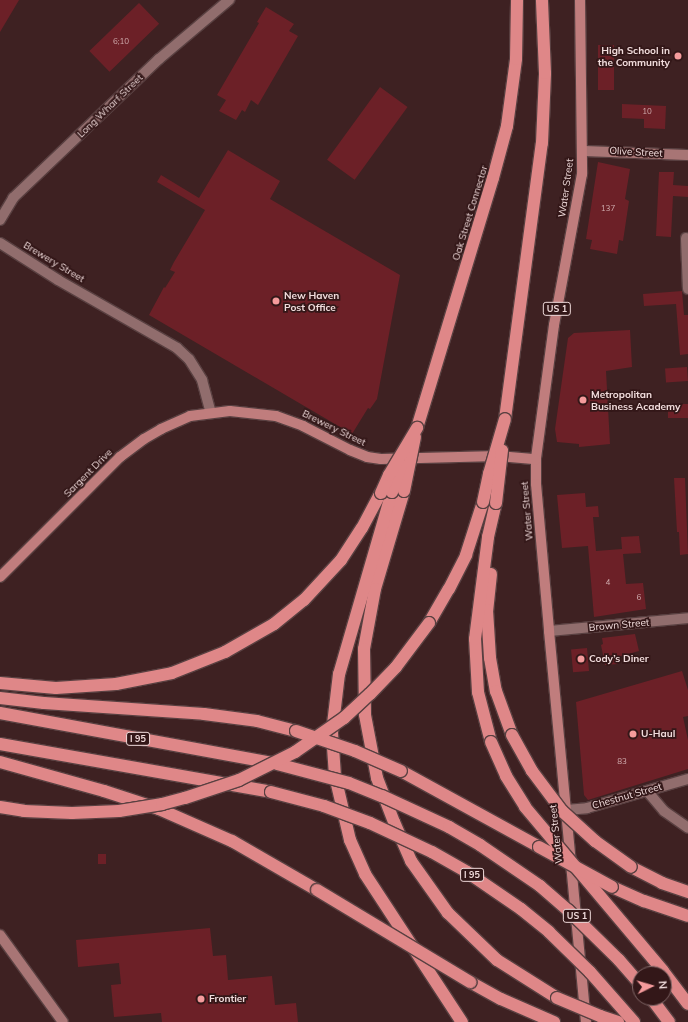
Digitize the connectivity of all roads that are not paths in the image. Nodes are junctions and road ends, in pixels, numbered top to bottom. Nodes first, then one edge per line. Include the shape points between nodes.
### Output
1 (228, 0) edge
2 (517, 0) edge
3 (542, 0) edge
4 (580, 0) edge
5 (583, 151) junction
6 (688, 155) edge
7 (0, 220) edge
8 (686, 238) dead end
9 (0, 242) edge
10 (688, 289) edge
11 (211, 413) junction
12 (505, 419) junction
13 (417, 428) junction
14 (536, 459) junction
15 (392, 492) junction
16 (496, 503) junction
17 (0, 577) edge
18 (688, 618) edge
19 (549, 632) junction
20 (0, 683) edge
21 (0, 698) edge
22 (0, 713) edge
23 (0, 744) edge
24 (0, 762) edge
25 (688, 779) edge
26 (648, 792) junction
27 (0, 807) edge
28 (566, 810) junction
29 (688, 828) edge
30 (688, 892) edge
31 (688, 916) edge
32 (0, 935) edge
33 (632, 975) edge
34 (688, 1004) edge
35 (657, 1006) edge
36 (551, 1021) edge
37 (63, 1022) edge
38 (462, 1022) edge
39 (586, 1022) edge
40 (618, 1022) edge
41 (634, 1022) edge
42 (669, 1022) edge

1 - 7 street, Long Wharf Street via 159,59 18,193
2 - 13 highway, Oak Street Connector via 516,59 505,132
3 - 12 highway via 545,68 542,143
4 - 5 main road, Water Street / US 1
5 - 6 main road, Olive Street
5 - 14 main road, Water Street / US 1 via 579,198 554,325
8 - 10 street
9 - 11 street, Brewery Street via 58,280 177,348 189,359 202,380
11 - 14 main road, Brewery Street via 230,411 276,416 367,457 381,459 498,456
11 - 17 main road, Sargent Drive via 190,416 161,429 120,457
12 - 16 highway, bridge
12 - 27 highway, bridge via 466,555 450,589 429,623 396,667 344,718 295,752 239,780 178,800 118,811 66,813
13 - 15 highway, bridge
13 - 15 highway, bridge via 389,475
14 - 19 main road, Water Street / US 1
15 - 20 highway via 362,528 341,560 304,600 274,624 225,652 172,673 122,683 56,688
15 - 38 highway via 339,674 332,733 335,776 350,840 365,874
15 - 40 highway, bridge via 364,650 365,715 377,778 394,822 411,861 448,913 497,960 557,998
16 - 30 highway, bridge via 496,536 487,610 488,642 496,691 512,735 528,765 562,811 595,841 631,867 662,883
16 - 34 highway, bridge via 488,537 475,639 478,692 491,742 506,776 525,807
18 - 19 street, Brown Street
19 - 28 main road, Water Street / US 1
21 - 31 highway, bridge via 204,714 256,721 296,731 355,750 401,771 612,887
22 - 33 highway, I 95, bridge via 277,764 329,777 382,796 449,827 540,886 568,910
23 - 41 highway, I 95, bridge via 271,792 324,806 370,823 432,852 522,909 590,972
24 - 36 highway, bridge via 159,809 232,841 470,982
25 - 26 street, Chestnut Street
26 - 28 street, Chestnut Street via 587,808
26 - 29 street via 664,811
28 - 39 main road, Water Street / US 1
32 - 37 main road
35 - 42 highway

